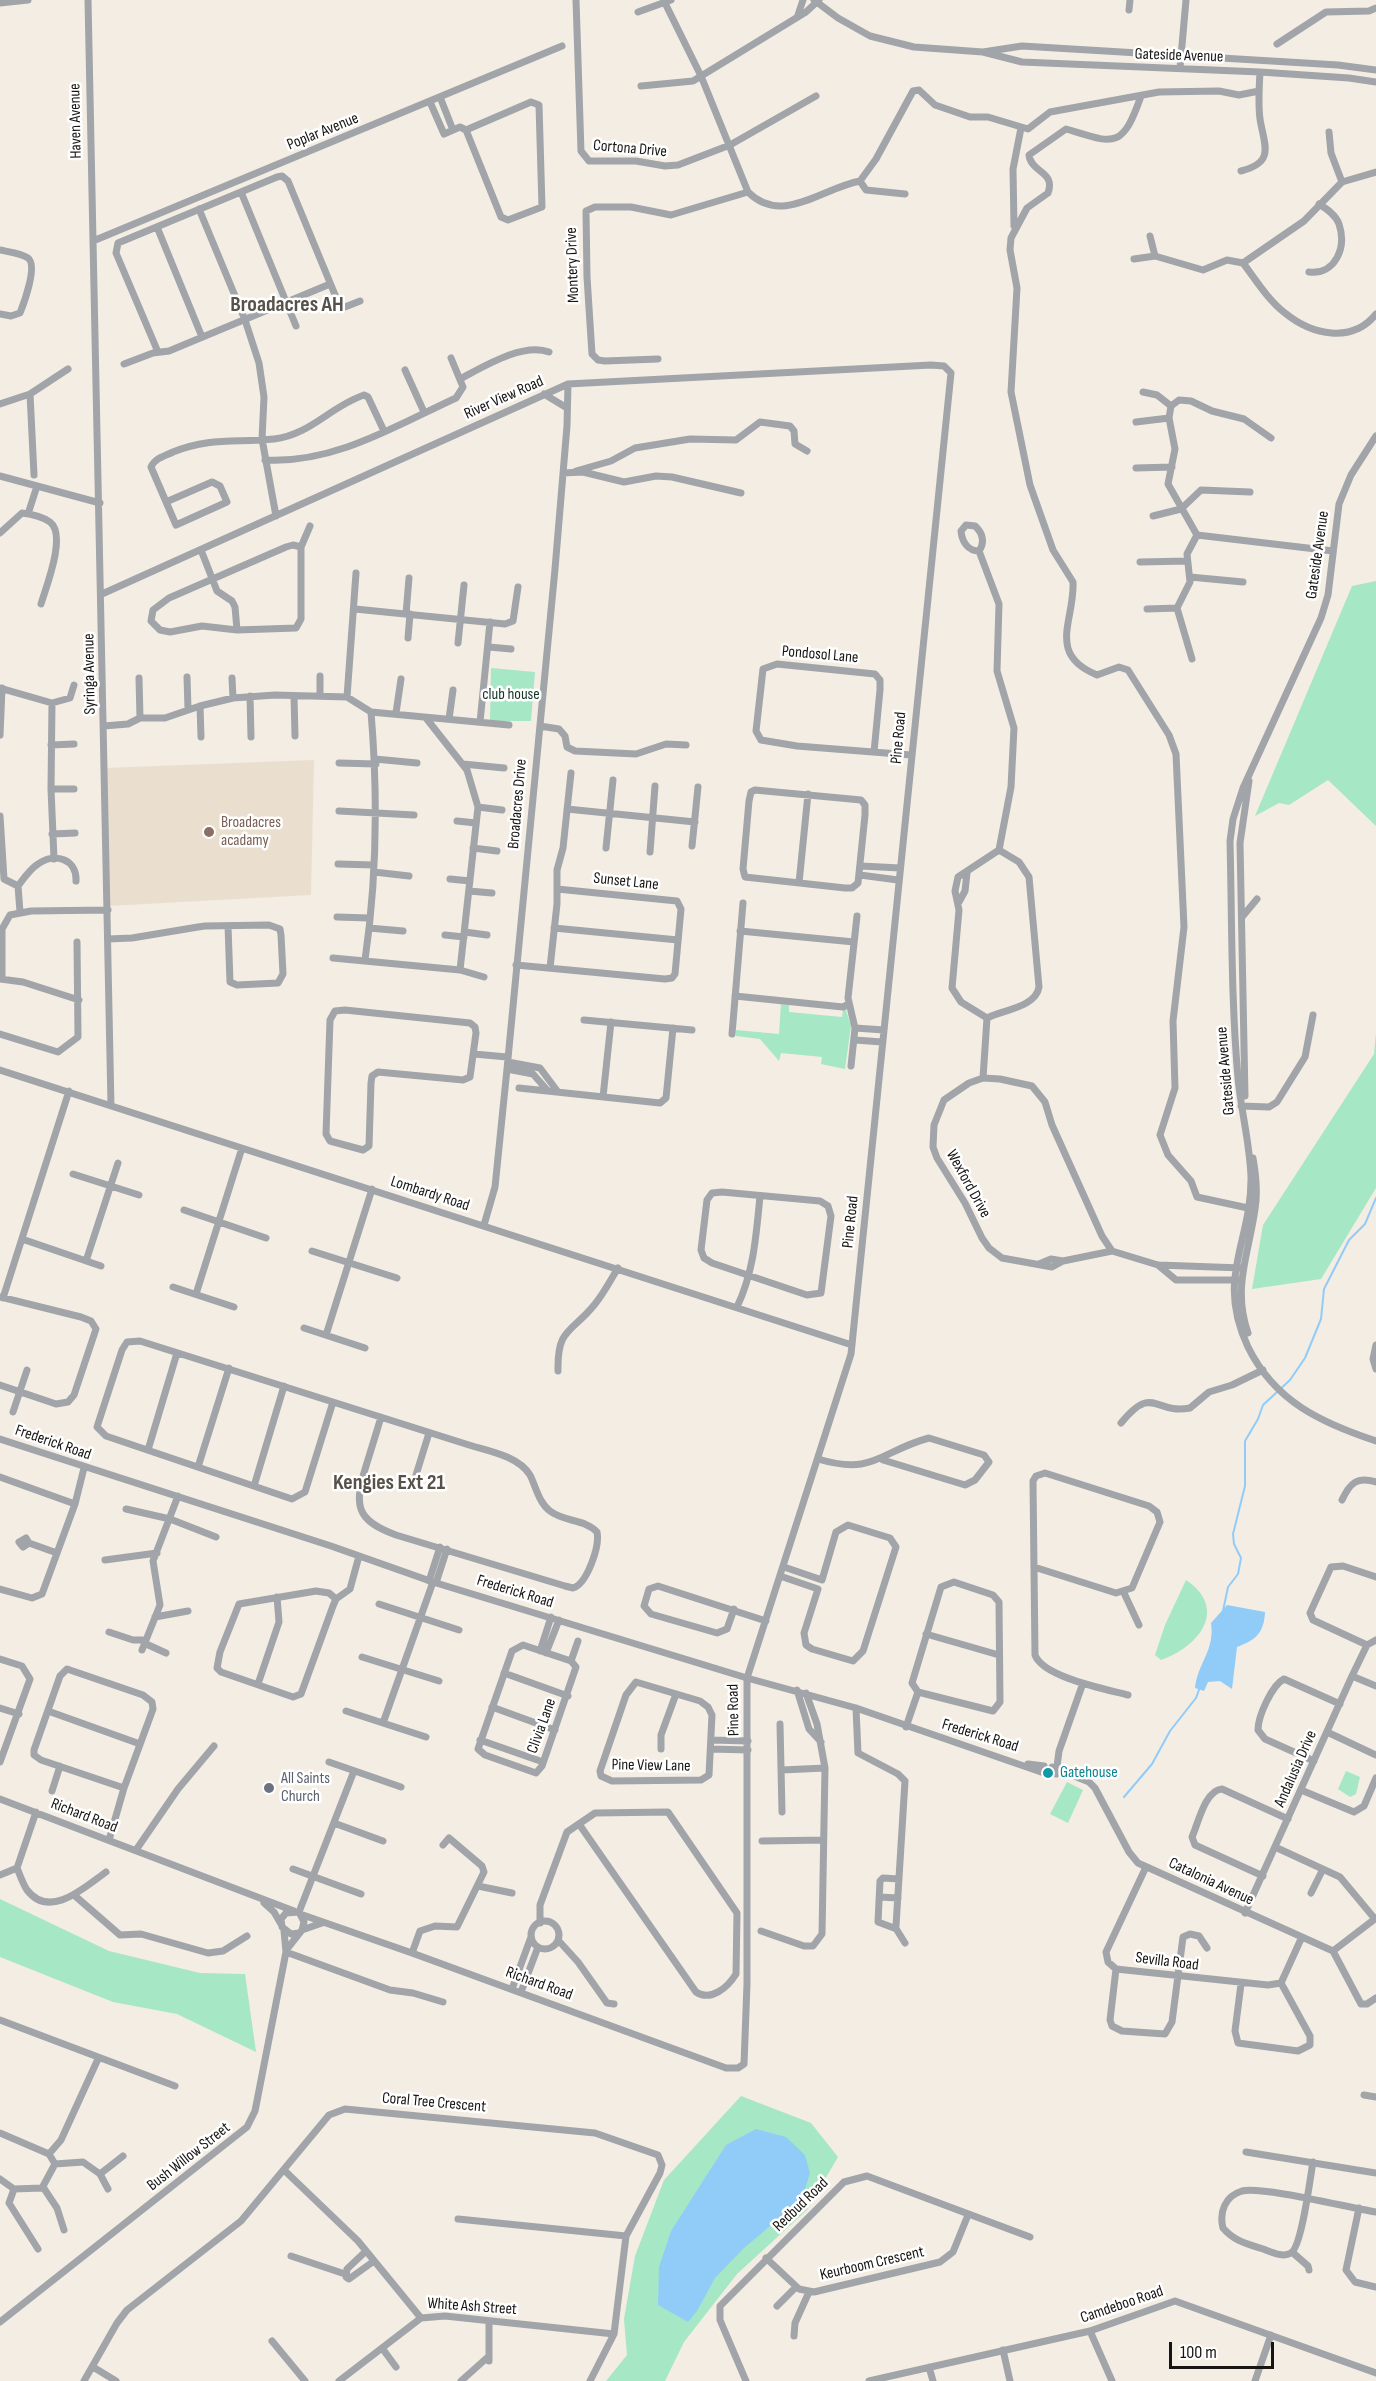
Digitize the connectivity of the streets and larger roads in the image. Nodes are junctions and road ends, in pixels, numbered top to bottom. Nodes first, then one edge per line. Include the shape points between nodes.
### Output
1 (28, 0) edge
2 (88, 0) edge
3 (576, 0) edge
4 (803, 0) edge
5 (1130, 0) edge
6 (1186, 0) edge
7 (668, 1) edge
8 (817, 1) edge
9 (0, 3) edge
10 (1376, 8) edge
11 (1129, 10) dead end
12 (638, 12) dead end
13 (798, 15) junction
14 (1277, 44) dead end
15 (562, 45) dead end
16 (982, 52) junction
17 (1181, 57) junction
18 (1180, 68) junction
19 (1376, 70) edge
20 (1260, 72) junction
21 (701, 76) junction
22 (1376, 82) edge
23 (641, 86) dead end
24 (1259, 91) junction
25 (816, 96) dead end
26 (1141, 96) junction
27 (440, 98) junction
28 (430, 102) junction
29 (1021, 128) junction
30 (453, 130) junction
31 (466, 130) junction
32 (1329, 132) dead end
33 (730, 145) junction
34 (1240, 171) dead end
35 (1376, 172) edge
36 (860, 181) junction
37 (1342, 182) junction
38 (241, 192) junction
39 (748, 192) junction
40 (905, 194) dead end
41 (1319, 204) junction
42 (199, 209) junction
43 (157, 227) junction
44 (1015, 227) junction
45 (1150, 237) dead end
46 (93, 242) junction
47 (0, 249) edge
48 (1155, 256) junction
49 (1134, 259) dead end
50 (1243, 263) junction
51 (1309, 272) dead end
52 (330, 284) junction
53 (360, 301) dead end
54 (287, 303) junction
55 (0, 314) edge
56 (1376, 314) edge
57 (245, 320) junction
58 (296, 326) dead end
59 (202, 337) junction
60 (158, 352) junction
61 (549, 352) dead end
62 (451, 358) dead end
63 (658, 359) dead end
64 (124, 364) dead end
65 (68, 369) dead end
66 (405, 370) dead end
67 (950, 370) joint
68 (460, 379) junction
69 (568, 384) junction
70 (1143, 392) dead end
71 (30, 394) junction
72 (544, 394) junction
73 (0, 404) edge
74 (1171, 406) junction
75 (567, 408) junction
76 (424, 412) junction
77 (1169, 418) junction
78 (1136, 422) dead end
79 (384, 431) junction
80 (1376, 436) edge
81 (1270, 438) dead end
82 (262, 439) junction
83 (807, 451) dead end
84 (265, 460) junction
85 (1136, 468) dead end
86 (1172, 468) junction
87 (576, 471) junction
88 (563, 473) junction
89 (34, 475) dead end
90 (0, 477) edge
91 (37, 486) junction
92 (1250, 492) dead end
93 (741, 493) dead end
94 (166, 502) junction
95 (100, 503) junction
96 (1181, 508) junction
97 (28, 514) junction
98 (276, 516) junction
99 (1153, 516) dead end
100 (310, 526) dead end
101 (0, 533) edge
102 (1197, 535) junction
103 (301, 547) junction
104 (201, 550) junction
105 (979, 551) dead end
106 (1333, 551) junction
107 (1140, 561) dead end
108 (1188, 561) junction
109 (356, 573) dead end
110 (212, 577) junction
111 (1190, 577) junction
112 (409, 578) dead end
113 (1243, 582) dead end
114 (464, 585) dead end
115 (518, 587) dead end
116 (102, 594) junction
117 (41, 604) dead end
118 (1177, 608) junction
119 (355, 609) junction
120 (1147, 609) dead end
121 (408, 614) junction
122 (460, 619) junction
123 (490, 622) junction
124 (237, 630) junction
125 (408, 638) dead end
126 (458, 643) dead end
127 (489, 647) junction
128 (512, 649) dead end
129 (1192, 659) dead end
130 (320, 676) dead end
131 (188, 677) dead end
132 (139, 678) dead end
133 (232, 678) dead end
134 (400, 679) dead end
135 (74, 685) dead end
136 (1, 688) edge
137 (453, 690) dead end
138 (320, 695) junction
139 (250, 696) junction
140 (294, 696) junction
141 (347, 697) junction
142 (233, 698) junction
143 (52, 703) junction
144 (200, 705) junction
145 (188, 709) junction
146 (371, 712) junction
147 (396, 713) junction
148 (426, 717) junction
149 (140, 718) junction
150 (449, 719) junction
151 (480, 722) junction
152 (509, 725) dead end
153 (104, 726) junction
154 (540, 726) junction
155 (0, 735) edge
156 (295, 736) dead end
157 (201, 737) dead end
158 (250, 737) dead end
159 (74, 744) dead end
160 (51, 745) junction
161 (686, 745) dead end
162 (874, 752) junction
163 (911, 755) junction
164 (375, 762) junction
165 (339, 763) dead end
166 (417, 763) dead end
167 (463, 764) junction
168 (504, 768) dead end
169 (571, 773) dead end
170 (1249, 779) junction
171 (613, 780) dead end
172 (655, 786) dead end
173 (698, 787) dead end
174 (51, 789) junction
175 (74, 789) dead end
176 (808, 794) junction
177 (478, 807) junction
178 (567, 809) junction
179 (502, 810) dead end
180 (339, 811) dead end
181 (376, 812) junction
182 (610, 814) junction
183 (414, 815) dead end
184 (0, 816) edge
185 (652, 818) junction
186 (457, 821) dead end
187 (695, 822) junction
188 (476, 823) junction
189 (0, 830) edge
190 (75, 833) dead end
191 (52, 834) junction
192 (692, 846) dead end
193 (473, 848) junction
194 (606, 848) dead end
195 (999, 850) junction
196 (497, 851) dead end
197 (650, 852) dead end
198 (54, 859) junction
199 (338, 864) dead end
200 (861, 866) junction
201 (900, 868) junction
202 (374, 869) junction
203 (860, 875) junction
204 (409, 876) dead end
205 (2, 879) edge
206 (450, 879) dead end
207 (898, 880) junction
208 (76, 881) dead end
209 (470, 881) junction
210 (799, 883) junction
211 (18, 886) junction
212 (557, 889) junction
213 (469, 891) junction
214 (492, 893) dead end
215 (1257, 899) dead end
216 (743, 903) dead end
217 (108, 910) junction
218 (20, 912) junction
219 (857, 916) dead end
220 (337, 917) dead end
221 (1242, 917) junction
222 (369, 918) junction
223 (228, 926) junction
224 (369, 928) junction
225 (554, 928) junction
226 (1, 929) edge
227 (403, 931) dead end
228 (740, 931) junction
229 (464, 934) junction
230 (445, 935) dead end
231 (488, 935) dead end
232 (108, 939) junction
233 (678, 940) junction
234 (77, 942) dead end
235 (854, 942) junction
236 (333, 958) dead end
237 (365, 960) junction
238 (516, 965) junction
239 (550, 968) junction
240 (460, 970) junction
241 (484, 977) dead end
242 (1, 979) edge
243 (735, 996) junction
244 (79, 1000) junction
245 (849, 1004) junction
246 (1313, 1015) dead end
247 (987, 1018) junction
248 (584, 1020) dead end
249 (612, 1022) junction
250 (673, 1028) junction
251 (855, 1028) junction
252 (692, 1030) dead end
253 (884, 1030) junction
254 (0, 1034) edge
255 (732, 1034) dead end
256 (855, 1040) junction
257 (882, 1042) junction
258 (474, 1054) junction
259 (507, 1063) junction
260 (851, 1066) dead end
261 (0, 1070) edge
262 (983, 1078) junction
263 (519, 1089) dead end
264 (69, 1091) junction
265 (548, 1091) junction
266 (558, 1092) junction
267 (603, 1096) junction
268 (111, 1105) junction
269 (1243, 1106) junction
270 (242, 1148) junction
271 (118, 1163) dead end
272 (73, 1174) dead end
273 (111, 1186) junction
274 (372, 1189) junction
275 (139, 1195) dead end
276 (760, 1196) junction
277 (1248, 1208) junction
278 (184, 1210) dead end
279 (219, 1221) junction
280 (484, 1225) junction
281 (266, 1238) dead end
282 (22, 1239) junction
283 (312, 1251) dead end
284 (1112, 1251) junction
285 (86, 1262) junction
286 (349, 1263) junction
287 (1158, 1265) junction
288 (100, 1266) dead end
289 (1203, 1266) junction
290 (1238, 1267) junction
291 (618, 1268) junction
292 (749, 1277) junction
293 (396, 1278) dead end
294 (1237, 1280) junction
295 (1203, 1281) junction
296 (173, 1287) dead end
297 (196, 1294) junction
298 (1, 1297) edge
299 (738, 1304) junction
300 (234, 1307) dead end
301 (304, 1328) dead end
302 (326, 1335) junction
303 (852, 1345) junction
304 (1376, 1345) edge
305 (364, 1348) dead end
306 (177, 1353) junction
307 (229, 1368) junction
308 (27, 1370) dead end
309 (1263, 1370) junction
310 (1376, 1370) edge
311 (558, 1371) dead end
312 (0, 1385) edge
313 (284, 1386) junction
314 (21, 1392) junction
315 (333, 1402) junction
316 (13, 1412) dead end
317 (381, 1417) junction
318 (1121, 1423) dead end
319 (429, 1433) junction
320 (0, 1439) edge
321 (1376, 1441) edge
322 (148, 1450) junction
323 (818, 1460) junction
324 (883, 1460) junction
325 (198, 1467) junction
326 (84, 1468) junction
327 (416, 1475) dead end
328 (0, 1477) edge
329 (1376, 1482) edge
330 (254, 1486) junction
331 (178, 1496) junction
332 (1342, 1500) dead end
333 (75, 1504) junction
334 (126, 1509) dead end
335 (170, 1519) junction
336 (216, 1538) dead end
337 (29, 1543) dead end
338 (443, 1548) junction
339 (57, 1553) junction
340 (157, 1553) junction
341 (359, 1556) junction
342 (105, 1560) dead end
343 (784, 1567) junction
344 (1034, 1568) junction
345 (780, 1576) junction
346 (1376, 1577) edge
347 (822, 1580) junction
348 (433, 1582) junction
349 (0, 1588) edge
350 (818, 1589) junction
351 (1124, 1593) junction
352 (277, 1597) junction
353 (336, 1599) junction
354 (379, 1604) dead end
355 (734, 1609) junction
356 (188, 1611) dead end
357 (155, 1617) junction
358 (420, 1617) junction
359 (551, 1617) junction
360 (559, 1620) junction
361 (766, 1621) junction
362 (1139, 1625) dead end
363 (459, 1630) dead end
364 (109, 1632) dead end
365 (927, 1634) junction
366 (1376, 1640) edge
367 (578, 1641) dead end
368 (144, 1644) junction
369 (1367, 1645) junction
370 (543, 1652) junction
371 (166, 1653) dead end
372 (999, 1655) junction
373 (362, 1658) dead end
374 (0, 1659) edge
375 (571, 1661) junction
376 (401, 1670) junction
377 (504, 1673) junction
378 (1352, 1676) junction
379 (747, 1678) junction
380 (439, 1681) dead end
381 (1083, 1683) junction
382 (258, 1684) junction
383 (1376, 1686) edge
384 (797, 1690) junction
385 (918, 1692) junction
386 (806, 1693) junction
387 (676, 1694) junction
388 (1128, 1695) dead end
389 (568, 1696) junction
390 (1340, 1704) junction
391 (492, 1707) junction
392 (0, 1708) edge
393 (856, 1708) junction
394 (48, 1711) junction
395 (346, 1711) dead end
396 (18, 1714) junction
397 (383, 1724) junction
398 (780, 1724) dead end
399 (906, 1727) junction
400 (555, 1730) junction
401 (1327, 1732) junction
402 (426, 1737) dead end
403 (480, 1740) junction
404 (711, 1740) junction
405 (748, 1741) junction
406 (821, 1742) junction
407 (140, 1744) junction
408 (214, 1746) dead end
409 (661, 1749) dead end
410 (711, 1749) junction
411 (748, 1750) junction
412 (1376, 1755) edge
413 (1314, 1761) junction
414 (0, 1762) edge
415 (330, 1762) dead end
416 (543, 1762) junction
417 (60, 1766) junction
418 (825, 1768) junction
419 (782, 1770) junction
420 (354, 1771) junction
421 (1047, 1771) junction
422 (1066, 1773) joint
423 (1376, 1778) edge
424 (400, 1787) dead end
425 (124, 1788) junction
426 (1301, 1790) junction
427 (52, 1791) dead end
428 (0, 1799) edge
429 (36, 1812) junction
430 (782, 1812) dead end
431 (1288, 1819) junction
432 (334, 1823) junction
433 (579, 1824) junction
434 (109, 1840) junction
435 (824, 1840) junction
436 (383, 1841) dead end
437 (762, 1841) dead end
438 (443, 1845) dead end
439 (1275, 1847) junction
440 (136, 1850) junction
441 (1146, 1867) junction
442 (17, 1868) junction
443 (293, 1869) dead end
444 (1323, 1869) junction
445 (106, 1872) dead end
446 (0, 1875) edge
447 (314, 1876) junction
448 (1263, 1876) junction
449 (899, 1879) junction
450 (478, 1886) junction
451 (512, 1893) dead end
452 (1311, 1893) dead end
453 (361, 1894) dead end
454 (74, 1895) junction
455 (880, 1897) junction
456 (898, 1898) junction
457 (259, 1900) junction
458 (298, 1913) junction
459 (1245, 1913) junction
460 (1376, 1918) edge
461 (322, 1923) junction
462 (540, 1923) junction
463 (283, 1927) junction
464 (895, 1927) junction
465 (300, 1931) junction
466 (761, 1931) dead end
467 (247, 1936) dead end
468 (531, 1936) junction
469 (1301, 1939) junction
470 (558, 1941) junction
471 (905, 1942) dead end
472 (538, 1947) junction
473 (1207, 1948) dead end
474 (286, 1950) junction
475 (1333, 1951) junction
476 (412, 1953) junction
477 (1116, 1969) junction
478 (1176, 1977) junction
479 (1281, 1983) junction
480 (1242, 1984) junction
481 (512, 1989) junction
482 (521, 1992) junction
483 (1376, 1998) edge
484 (443, 2002) dead end
485 (614, 2004) dead end
486 (0, 2020) edge
487 (98, 2059) junction
488 (744, 2064) joint
489 (175, 2086) dead end
490 (1364, 2095) dead end
491 (1376, 2097) edge
492 (0, 2133) edge
493 (1246, 2152) dead end
494 (49, 2154) junction
495 (123, 2156) dead end
496 (1313, 2162) junction
497 (55, 2163) junction
498 (284, 2170) junction
499 (100, 2174) junction
500 (1376, 2174) edge
501 (0, 2179) edge
502 (43, 2187) junction
503 (14, 2189) junction
504 (108, 2189) dead end
505 (1306, 2199) junction
506 (1359, 2208) junction
507 (1376, 2212) edge
508 (968, 2215) junction
509 (458, 2219) dead end
510 (64, 2230) dead end
511 (626, 2236) junction
512 (1030, 2237) dead end
513 (38, 2249) dead end
514 (366, 2251) junction
515 (1292, 2252) junction
516 (291, 2256) dead end
517 (766, 2258) junction
518 (374, 2261) junction
519 (1309, 2270) dead end
520 (345, 2274) junction
521 (796, 2287) junction
522 (1376, 2287) edge
523 (809, 2292) junction
524 (777, 2306) dead end
525 (421, 2318) junction
526 (489, 2321) junction
527 (1, 2322) edge
528 (1090, 2331) junction
529 (614, 2334) junction
530 (1271, 2335) junction
531 (794, 2336) dead end
532 (272, 2341) dead end
533 (382, 2348) junction
534 (1003, 2350) junction
535 (93, 2367) junction
536 (396, 2367) dead end
537 (929, 2367) junction
538 (1376, 2373) edge
539 (84, 2381) edge
540 (116, 2381) edge
541 (305, 2381) edge
542 (339, 2381) edge
543 (461, 2381) edge
544 (590, 2381) edge
545 (746, 2381) edge
546 (869, 2381) edge
547 (933, 2381) edge
548 (1010, 2381) edge
549 (1112, 2381) edge
550 (1255, 2381) edge

1 - 9 street
2 - 46 street, Haven Avenue
3 - 33 street, Cortona Drive via 584,158 592,162 636,161 671,166
4 - 13 street
5 - 11 street
6 - 17 street
7 - 12 street
7 - 21 street
8 - 13 street
8 - 16 street, Gateside Avenue via 853,27 891,42
10 - 14 street via 1326,12
13 - 21 street
15 - 27 street, Poplar Avenue
16 - 17 street, Gateside Avenue via 1022,46
16 - 18 street, Gateside Avenue via 1022,62
17 - 18 street
17 - 19 street, Gateside Avenue
18 - 20 street, Gateside Avenue
20 - 22 street, Gateside Avenue
20 - 24 street
21 - 23 street via 690,82
21 - 33 street
24 - 26 street via 1248,95 1219,91
24 - 34 street via 1266,152 1258,163
25 - 33 street, Cortona Drive
26 - 29 street via 1050,112 1028,129
26 - 44 street via 1134,115 1114,139 1090,139 1066,129 1034,150 1029,158 1047,174 1050,188 1027,208
27 - 28 street, Poplar Avenue
27 - 30 street
28 - 30 street via 442,134
28 - 46 street, Poplar Avenue
29 - 36 street via 988,117 960,114 935,105 919,90 913,91
29 - 44 street via 1013,169
30 - 31 street
31 - 31 street via 501,217 508,220 541,208 544,204 539,105 531,102
32 - 37 street via 1331,153
33 - 39 street
35 - 37 street
36 - 39 street via 839,184 791,206 765,205
36 - 40 street via 872,192
37 - 41 street
38 - 42 street
38 - 52 street via 277,177 286,179
38 - 54 street
39 - 63 street, Montery Drive via 671,215 631,207 595,207 586,211 592,354 605,362
41 - 50 street via 1292,231
41 - 51 street via 1340,225 1339,247 1332,267
42 - 43 street
42 - 57 street
43 - 59 street
43 - 60 street via 122,241 116,249
44 - 277 street via 1010,249 1017,288 1011,392 1030,485 1053,550 1073,582 1065,633 1068,651 1096,675 1119,667 1128,670 1169,735 1176,754 1184,927 1173,1021 1176,1082 1163,1119 1162,1144 1191,1181 1197,1197
45 - 48 street
46 - 95 street, Syringa Avenue
47 - 55 street via 26,257 33,267 20,313
48 - 49 street
48 - 50 street via 1203,270 1227,260
50 - 56 street via 1286,314 1317,329 1348,334 1366,325
52 - 53 street via 342,306
52 - 54 street
54 - 57 street
54 - 58 street
57 - 59 street
57 - 82 street via 262,381
59 - 60 street
60 - 64 street
61 - 68 street via 520,352
62 - 68 street
65 - 71 street
66 - 76 street
67 - 69 street, River View Road via 931,365
67 - 163 street, Pine Road
68 - 76 street via 463,389 459,396
69 - 72 street, River View Road
69 - 75 street, Broadacres Drive
70 - 74 street via 1157,395
71 - 73 street
71 - 89 street
72 - 75 street
72 - 98 street, River View Road
74 - 77 street
74 - 81 street via 1179,400 1191,401 1244,419
75 - 88 street, Broadacres Drive
76 - 79 street
77 - 78 street
77 - 86 street via 1174,449
79 - 82 street via 364,395 298,433
79 - 84 street via 313,459
80 - 106 street, Gateside Avenue via 1343,492
82 - 84 street
82 - 94 street via 206,441 155,461 151,470
83 - 87 street via 795,444 794,431 787,425 757,422 739,439 690,439 633,449
84 - 98 street
85 - 86 street
86 - 96 street via 1168,484
87 - 88 street
87 - 93 street via 624,482 660,476 677,478
88 - 154 street, Broadacres Drive
90 - 91 street
91 - 95 street
91 - 97 street
92 - 96 street via 1208,489 1195,494
94 - 94 street via 176,525 227,502 220,486 212,482
95 - 116 street, Syringa Avenue
96 - 99 street
96 - 102 street
97 - 101 street via 18,515
97 - 117 street via 50,522 54,530 57,552
98 - 104 street, River View Road
100 - 103 street
102 - 106 street
102 - 108 street
103 - 110 street via 286,547
103 - 124 street via 299,625 292,629
104 - 110 street
104 - 116 street, River View Road
105 - 195 street via 999,604 997,671 1014,728 1011,787
106 - 170 street, Gateside Avenue via 1322,618
107 - 108 street
108 - 111 street
109 - 119 street
110 - 124 street via 217,591 234,604
110 - 124 street via 157,605 151,612 151,621 160,630 170,632 202,626
111 - 113 street
111 - 118 street
112 - 121 street
114 - 122 street
115 - 123 street via 513,621
116 - 153 street, Syringa Avenue
118 - 120 street
118 - 129 street
119 - 121 street
119 - 141 street
121 - 122 street
121 - 125 street
122 - 123 street
122 - 126 street
123 - 127 street
127 - 128 street
127 - 151 street
130 - 138 street
131 - 145 street
132 - 149 street
133 - 142 street
134 - 147 street
135 - 143 street via 68,700
136 - 143 street
136 - 155 street
137 - 150 street
138 - 140 street
138 - 141 street
139 - 140 street
139 - 142 street
139 - 158 street
140 - 156 street
141 - 146 street
142 - 144 street
143 - 160 street
144 - 145 street
144 - 157 street
145 - 149 street via 165,718
146 - 147 street
146 - 164 street
147 - 148 street
148 - 150 street
148 - 167 street
149 - 153 street via 128,724
150 - 151 street
151 - 152 street
153 - 217 street, Syringa Avenue
154 - 161 street via 559,729 567,747 575,751 636,754 666,744
154 - 238 street, Broadacres Drive
159 - 160 street
160 - 174 street
162 - 162 street, Pondosol Lane via 761,740 756,731 764,669 777,664 877,676 880,690
162 - 163 street, Pondosol Lane
163 - 201 street, Pine Road
164 - 165 street
164 - 166 street
164 - 181 street
167 - 168 street
167 - 177 street
169 - 178 street
170 - 221 street, Gateside Avenue via 1241,833
170 - 269 street, Gateside Avenue via 1235,811 1230,841 1234,1023
171 - 182 street
172 - 185 street
173 - 187 street
174 - 175 street
174 - 191 street
176 - 200 street via 864,803
176 - 210 street
176 - 210 street via 755,790 749,801 744,875 754,880
177 - 179 street
177 - 188 street
178 - 182 street
178 - 212 street
180 - 181 street
181 - 183 street
181 - 202 street
182 - 185 street
182 - 194 street
184 - 189 street
185 - 187 street
185 - 197 street
186 - 188 street
187 - 192 street
188 - 193 street
189 - 205 street
190 - 191 street
191 - 198 street
193 - 196 street
193 - 209 street
195 - 247 street via 958,877 955,885 959,902 952,988 962,1002
195 - 247 street via 1019,862 1029,877 1040,987 1032,1001
198 - 208 street via 74,865
198 - 211 street via 38,864
199 - 202 street
200 - 201 street
200 - 203 street
201 - 207 street, Pine Road
202 - 204 street
202 - 222 street
203 - 207 street
203 - 210 street via 858,883 849,888
205 - 211 street
206 - 209 street
207 - 253 street, Pine Road
209 - 213 street
211 - 218 street
212 - 225 street
212 - 233 street, Sunset Lane via 677,901 681,909
213 - 214 street
213 - 229 street
215 - 221 street
216 - 228 street
217 - 218 street
217 - 232 street, Syringa Avenue
218 - 226 street via 8,916
219 - 235 street
220 - 222 street
221 - 269 street, Gateside Avenue
222 - 224 street
223 - 223 street via 278,927 283,974 280,981 272,985 230,982
223 - 232 street
224 - 227 street
224 - 237 street
225 - 233 street
225 - 239 street
226 - 242 street
228 - 235 street
228 - 243 street
229 - 230 street
229 - 231 street
229 - 240 street
232 - 268 street, Syringa Avenue
233 - 239 street, Sunset Lane via 675,971 669,979
234 - 244 street
235 - 245 street
236 - 237 street
237 - 240 street
238 - 239 street, Sunset Lane
238 - 259 street, Broadacres Drive
240 - 241 street
242 - 244 street
243 - 245 street via 843,1007
243 - 255 street
244 - 254 street via 79,1035 61,1051
245 - 251 street
246 - 269 street via 1305,1057 1278,1102 1269,1107
247 - 262 street
248 - 249 street
249 - 250 street
249 - 267 street
250 - 252 street
250 - 267 street via 664,1101
251 - 253 street
251 - 256 street
253 - 257 street, Pine Road
256 - 257 street
256 - 260 street
257 - 303 street, Pine Road
258 - 258 street via 472,1075 466,1080 378,1072 371,1083 369,1146 360,1150 330,1141 326,1136 330,1020 335,1011 466,1022 476,1030
258 - 259 street
259 - 265 street via 533,1074
259 - 266 street via 540,1068
259 - 280 street, Broadacres Drive via 495,1187
261 - 264 street, Lombardy Road
262 - 284 street via 1029,1084 1041,1096
262 - 284 street, Wexford Drive via 944,1100 935,1120 933,1147 940,1166 989,1248 1002,1258 1052,1267
263 - 265 street
264 - 268 street, Lombardy Road
264 - 282 street
265 - 266 street
266 - 267 street
268 - 270 street, Lombardy Road
269 - 277 street, Gateside Avenue via 1251,1178
269 - 290 street, Gateside Avenue via 1257,1191
270 - 274 street, Lombardy Road
270 - 279 street
271 - 273 street
272 - 273 street
273 - 275 street
273 - 285 street
274 - 280 street, Lombardy Road
274 - 286 street
276 - 292 street
276 - 292 street via 716,1192 708,1196 706,1205 701,1250 704,1258
276 - 292 street via 828,1206 831,1216 824,1287 815,1296 807,1295
277 - 290 street, Gateside Avenue
278 - 279 street
279 - 281 street
279 - 297 street
280 - 291 street, Lombardy Road
282 - 285 street
282 - 298 street
283 - 286 street
284 - 287 street, Wexford Drive
285 - 288 street
286 - 293 street
286 - 302 street
287 - 289 street, Wexford Drive
287 - 295 street, Wexford Drive via 1176,1280
289 - 290 street, Wexford Drive
289 - 295 street
290 - 294 street, Gateside Avenue
291 - 299 street, Lombardy Road
291 - 311 street via 593,1306 564,1335
292 - 299 street
294 - 295 street, Wexford Drive
294 - 309 street, Gateside Avenue via 1243,1316
296 - 297 street
297 - 300 street
298 - 314 street via 81,1317 91,1321 96,1329 70,1401 56,1404
299 - 303 street, Lombardy Road
301 - 302 street
302 - 305 street
303 - 323 street, Pine Road
304 - 310 street
306 - 307 street
306 - 322 street
306 - 322 street via 140,1341 127,1342 97,1419 100,1433
307 - 313 street
307 - 325 street
308 - 314 street
309 - 318 street via 1209,1392 1190,1408 1148,1402 1133,1408
309 - 321 street, Gateside Avenue via 1287,1397 1326,1424
312 - 314 street
313 - 315 street
313 - 330 street
314 - 316 street
315 - 317 street
315 - 330 street via 303,1494 288,1498
317 - 319 street
317 - 338 street via 359,1490 360,1508 382,1530
319 - 327 street
319 - 338 street via 515,1461 529,1473 549,1511 588,1526 598,1536 584,1580 573,1588
320 - 326 street, Frederick Road
322 - 325 street
323 - 324 street via 850,1467
323 - 343 street, Pine Road
324 - 324 street via 929,1438 984,1455 989,1462 975,1480 965,1485
325 - 330 street
326 - 331 street, Frederick Road
326 - 333 street
328 - 333 street
329 - 332 street via 1357,1480
331 - 335 street
331 - 341 street, Frederick Road
333 - 339 street
334 - 335 street
335 - 336 street
335 - 340 street
337 - 339 street
338 - 348 street
339 - 349 street via 40,1596 27,1598
340 - 342 street
340 - 357 street via 153,1561 160,1605
341 - 348 street, Frederick Road
341 - 353 street via 350,1588
343 - 345 street, Pine Road
343 - 347 street
344 - 351 street
344 - 351 street via 1033,1480 1045,1473 1149,1506 1157,1512 1160,1522 1132,1588
344 - 381 street via 1036,1659 1041,1666
345 - 350 street
345 - 361 street, Pine Road
346 - 369 street via 1343,1566 1331,1567 1310,1612 1314,1620
347 - 350 street
347 - 350 street via 839,1528 848,1525 890,1538 895,1544 863,1651 856,1660 806,1645 804,1633
348 - 358 street
348 - 359 street, Frederick Road
351 - 362 street
352 - 353 street via 323,1591
352 - 382 street via 279,1622
352 - 382 street via 247,1601 236,1607 217,1661 221,1672
353 - 382 street via 301,1694 293,1697
354 - 358 street
355 - 355 street via 655,1586 649,1589 644,1606 651,1614 717,1633 727,1629
355 - 361 street
356 - 357 street
357 - 368 street
358 - 363 street
358 - 376 street
359 - 360 street, Frederick Road
359 - 370 street
360 - 370 street
360 - 379 street, Frederick Road
361 - 379 street, Pine Road
364 - 368 street
365 - 372 street
365 - 372 street via 941,1587 954,1581 998,1600
365 - 385 street via 912,1679
366 - 369 street
367 - 375 street, Clivia Lane
368 - 371 street
369 - 378 street, Andalusia Drive
370 - 375 street
370 - 377 street via 523,1645 516,1647
372 - 385 street via 1000,1702 993,1711
373 - 376 street
374 - 396 street via 22,1666 29,1673
375 - 389 street, Clivia Lane via 577,1672
376 - 380 street
376 - 397 street
377 - 389 street
377 - 391 street
378 - 383 street
378 - 390 street, Andalusia Drive
379 - 384 street, Frederick Road
379 - 405 street, Pine Road
381 - 388 street
381 - 421 street
384 - 386 street, Frederick Road
384 - 406 street via 809,1729
385 - 399 street
386 - 393 street, Frederick Road
386 - 406 street
387 - 404 street, Pine View Lane via 708,1707 712,1715
387 - 409 street, Pine View Lane via 661,1735
387 - 410 street, Pine View Lane via 639,1682 632,1685 601,1776 612,1781 701,1780 711,1771
389 - 400 street, Clivia Lane
390 - 401 street, Andalusia Drive
390 - 413 street via 1284,1679 1276,1685 1259,1721 1259,1732 1265,1739
391 - 400 street
391 - 403 street
392 - 396 street
393 - 399 street, Frederick Road
393 - 449 street via 858,1753 905,1781
394 - 407 street
394 - 407 street via 60,1676 67,1669 132,1691 148,1697 153,1706
394 - 417 street via 33,1752 41,1760
395 - 397 street
396 - 414 street
397 - 402 street
398 - 419 street
399 - 421 street, Frederick Road
400 - 416 street, Clivia Lane
401 - 412 street
401 - 413 street, Andalusia Drive
403 - 416 street
403 - 416 street, Clivia Lane via 480,1752 534,1772 540,1770
404 - 405 street
404 - 410 street, Pine View Lane
405 - 411 street, Pine Road
406 - 418 street
407 - 425 street
408 - 440 street
410 - 411 street, Pine View Lane
411 - 488 street, Pine Road
413 - 426 street, Andalusia Drive
415 - 420 street
417 - 425 street
417 - 427 street
418 - 419 street
418 - 435 street
419 - 430 street
420 - 424 street
420 - 432 street
421 - 422 street, Frederick Road
422 - 441 street, Catalonia Avenue via 1095,1788 1134,1860
423 - 426 street via 1364,1806 1354,1812
425 - 434 street
426 - 431 street, Andalusia Drive
428 - 429 street, Richard Road
429 - 434 street, Richard Road
429 - 442 street
431 - 439 street, Andalusia Drive
431 - 448 street via 1226,1790 1209,1796 1192,1837 1195,1845
432 - 436 street
432 - 447 street
433 - 433 street via 595,1813 668,1812 737,1913 735,1977 713,1995 696,1992
433 - 462 street via 563,1838 540,1905
434 - 440 street, Richard Road
435 - 437 street
435 - 466 street via 819,1940 813,1946 804,1946
438 - 450 street via 449,1838 482,1866 484,1872
439 - 444 street
439 - 448 street, Andalusia Drive
440 - 457 street, Richard Road
441 - 459 street, Catalonia Avenue
441 - 477 street, Sevilla Road via 1106,1952 1108,1962
442 - 446 street
442 - 454 street via 28,1891 40,1899 56,1902
443 - 447 street
444 - 452 street
444 - 460 street via 1343,1880
445 - 454 street
447 - 453 street
447 - 458 street
448 - 459 street, Andalusia Drive
449 - 455 street via 882,1879
449 - 456 street
450 - 451 street
450 - 476 street via 457,1927 435,1926 420,1931
454 - 467 street via 120,1935 141,1934 208,1953 223,1951
455 - 456 street
455 - 464 street via 878,1922
456 - 464 street
457 - 458 street, Richard Road
457 - 463 street, Richard Road via 274,1912
458 - 461 street, Richard Road
458 - 463 street via 286,1913
458 - 465 street
459 - 469 street, Catalonia Avenue
460 - 475 street
461 - 465 street
461 - 476 street, Richard Road
462 - 468 street
462 - 470 street via 556,1927
463 - 465 street via 291,1934
463 - 474 street, Bush Willow Street
464 - 471 street
465 - 474 street, Bush Willow Street
468 - 472 street
468 - 481 street
469 - 475 street, Catalonia Avenue
469 - 479 street
470 - 472 street via 547,1949
470 - 485 street via 607,2003
472 - 482 street
473 - 478 street via 1199,1936 1184,1935
474 - 484 street via 390,1990
474 - 527 street, Bush Willow Street via 255,2111 247,2127
475 - 483 street via 1361,2004
476 - 481 street, Richard Road
477 - 478 street, Sevilla Road
477 - 478 street via 1110,2020 1112,2026 1122,2031 1168,2033
478 - 480 street, Sevilla Road
479 - 480 street, Sevilla Road
479 - 480 street via 1310,2036 1310,2045 1305,2049 1238,2043 1235,2031
481 - 482 street, Richard Road
482 - 488 street, Richard Road via 726,2068
486 - 487 street
487 - 489 street
487 - 494 street via 61,2140
490 - 491 street
492 - 494 street
493 - 496 street
494 - 497 street
495 - 499 street
496 - 500 street
496 - 505 street
497 - 499 street via 83,2162
497 - 502 street
498 - 511 street, Coral Tree Crescent via 329,2115 340,2109 595,2133 651,2151 662,2165
498 - 514 street, White Ash Street
498 - 535 street, Coral Tree Crescent via 241,2221 128,2310
499 - 504 street
501 - 503 street
502 - 503 street
502 - 510 street via 57,2208
503 - 513 street via 9,2204
505 - 506 street
505 - 515 street
505 - 515 street via 1244,2190 1232,2196 1221,2213 1223,2228 1238,2241 1282,2255
506 - 507 street
506 - 522 street via 1346,2270 1355,2282
508 - 512 street, Redbud Road
508 - 517 street, Redbud Road via 860,2176 837,2187
508 - 523 street, Keurboom Crescent via 953,2252 940,2262
509 - 511 street
511 - 529 street, Coral Tree Crescent
514 - 518 street, White Ash Street
514 - 520 street
515 - 519 street
516 - 520 street
517 - 521 street, Keurboom Crescent
517 - 545 street, Redbud Road via 720,2306 720,2320
518 - 520 street via 353,2278
518 - 525 street, White Ash Street
521 - 523 street, Keurboom Crescent
521 - 524 street
523 - 531 street via 795,2323
525 - 526 street, White Ash Street via 433,2315
525 - 533 street
526 - 529 street, White Ash Street
526 - 543 street via 489,2359
528 - 530 street, Camdeboo Road via 1175,2301
528 - 534 street, Camdeboo Road
528 - 549 street
529 - 544 street, Coral Tree Crescent
530 - 538 street, Camdeboo Road
530 - 550 street
532 - 541 street
533 - 536 street
533 - 542 street
534 - 537 street, Camdeboo Road
534 - 548 street
535 - 539 street, Coral Tree Crescent
535 - 540 street
537 - 546 street, Camdeboo Road
537 - 547 street

